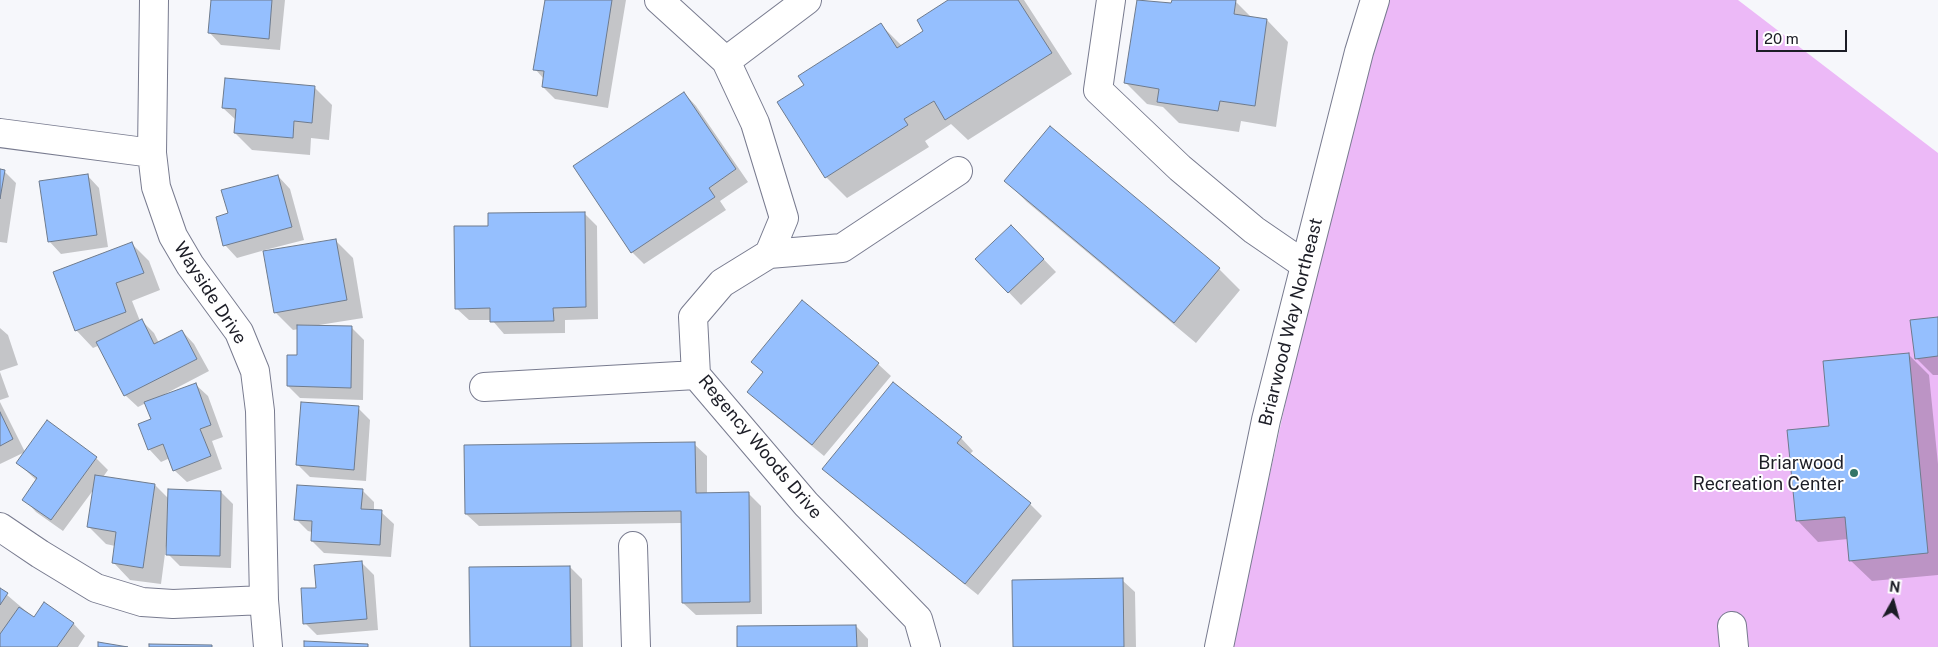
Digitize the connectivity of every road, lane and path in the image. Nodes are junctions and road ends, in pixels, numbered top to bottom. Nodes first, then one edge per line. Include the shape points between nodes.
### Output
1 (154, 0) edge
2 (659, 0) edge
3 (807, 0) edge
4 (1111, 0) edge
5 (1375, 0) edge
6 (726, 61) junction
7 (0, 133) edge
8 (152, 153) junction
9 (958, 171) dead end
10 (769, 254) junction
11 (1305, 265) junction
12 (696, 375) junction
13 (484, 388) dead end
14 (0, 527) edge
15 (633, 546) dead end
16 (264, 600) junction
17 (268, 647) edge
18 (636, 647) edge
19 (926, 647) edge
20 (1219, 647) edge

1 - 8 street, Wayside Drive
2 - 6 street
3 - 6 street
4 - 11 street via 1098,90 1180,168 1254,230
5 - 11 street, Briarwood Way Northeast
6 - 10 street via 755,123 784,218
7 - 8 street
8 - 16 street, Wayside Drive via 156,187 173,236 239,332 256,371 260,411
9 - 10 street via 842,248
10 - 12 street, Regency Woods Drive via 722,283 693,317
11 - 20 street, Briarwood Way Northeast via 1266,420
12 - 13 street
12 - 19 street, Regency Woods Drive via 806,504 918,619
14 - 16 street via 96,588 142,602 173,604
15 - 18 street
16 - 17 street, Wayside Drive

